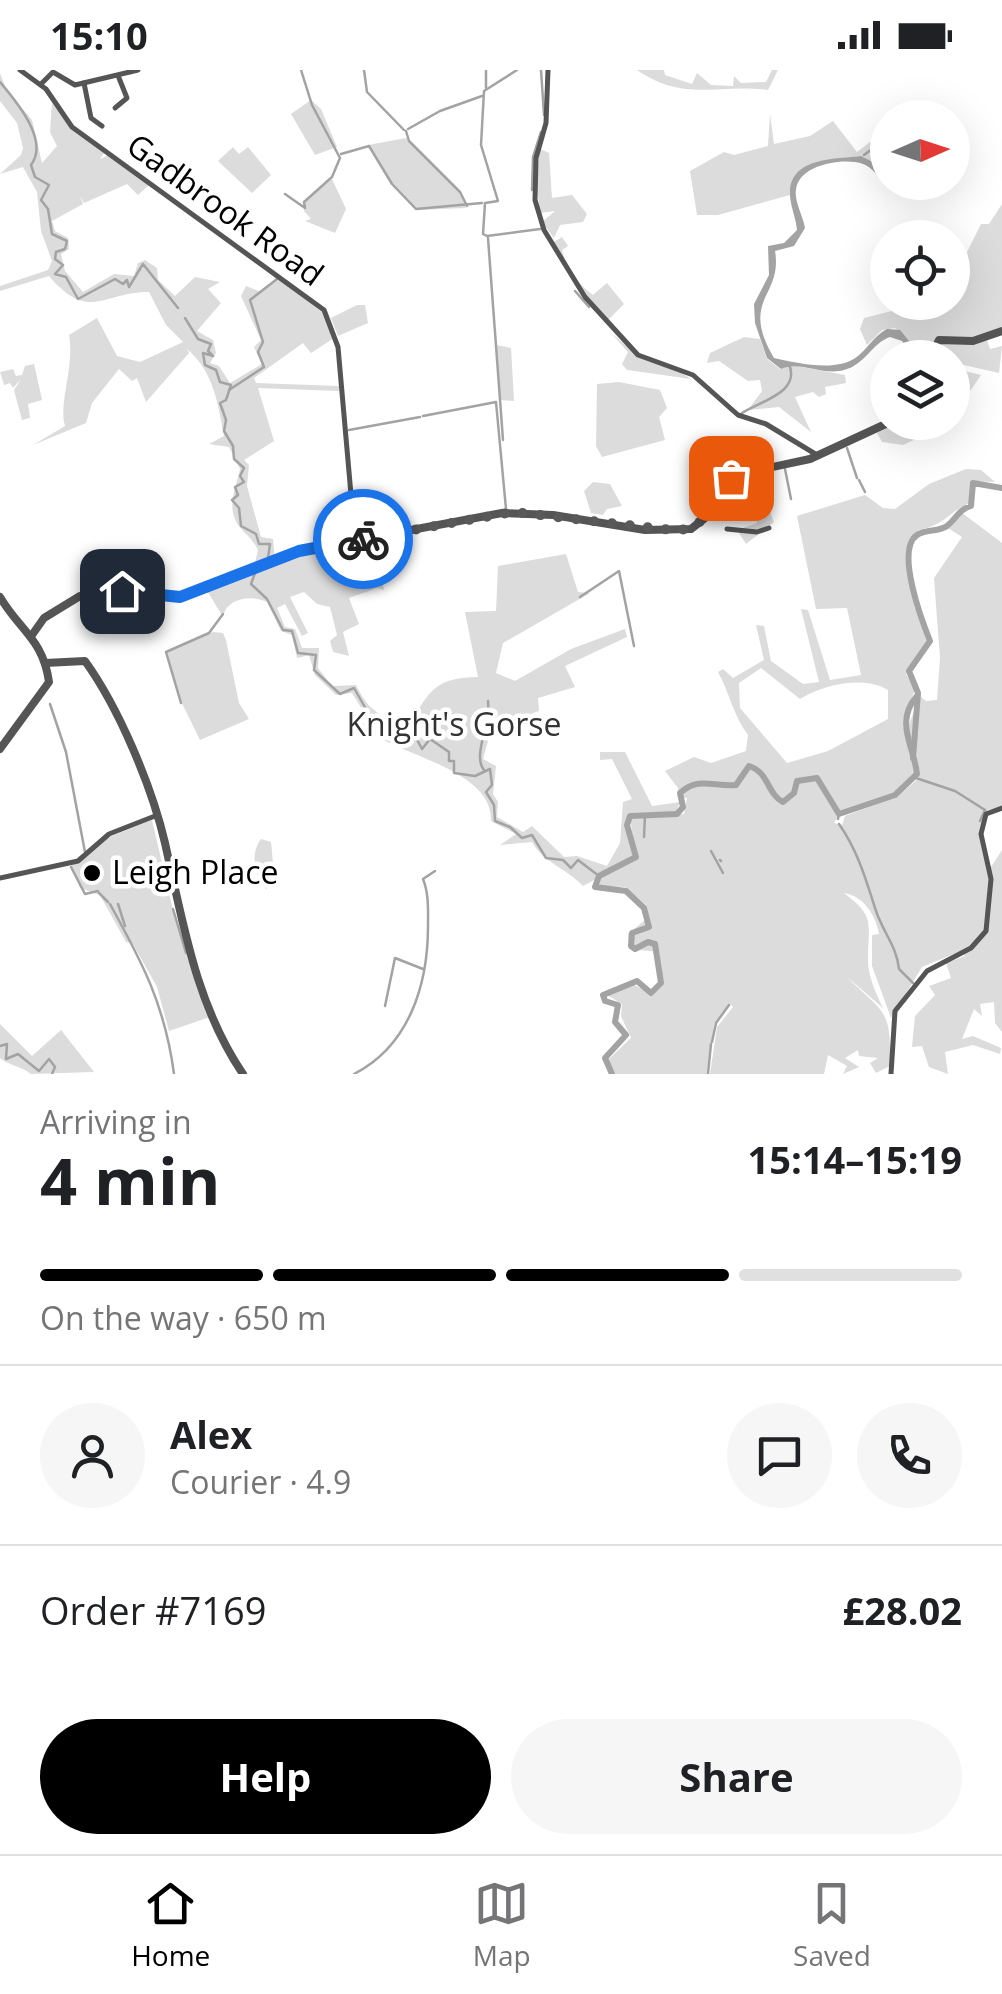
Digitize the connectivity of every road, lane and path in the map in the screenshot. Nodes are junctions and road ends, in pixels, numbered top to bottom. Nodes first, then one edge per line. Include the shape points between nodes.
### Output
1 (20, 70) edge
2 (138, 70) edge
3 (548, 70) edge
4 (120, 78) junction
5 (84, 82) junction
6 (41, 84) junction
7 (115, 108) dead end
8 (103, 126) dead end
9 (1002, 331) edge
10 (970, 340) edge
11 (870, 431) edge
12 (810, 456) junction
13 (767, 525) dead end
14 (727, 529) dead end
15 (355, 540) junction
16 (0, 597) edge
17 (32, 634) junction
18 (46, 662) junction
19 (0, 749) edge
20 (1002, 808) edge
21 (156, 816) junction
22 (0, 878) edge
23 (243, 1074) edge
24 (891, 1074) edge

1 - 6 street, Gadbrook Road
2 - 4 street
3 - 12 street via 534,194 541,223 593,310 634,352 693,375 738,415 766,424
4 - 5 street
4 - 7 street via 127,98
5 - 6 street via 73,85 56,71
5 - 8 street via 91,118
6 - 15 street, Gadbrook Road via 72,127 324,310 338,348
9 - 10 street
11 - 12 street
12 - 15 street via 735,475 706,519 680,531 513,512
13 - 14 street via 757,532
15 - 17 street via 299,551 180,597 136,590 80,596 49,614
16 - 17 street
17 - 18 street
18 - 19 street via 46,691
18 - 21 street via 87,664
20 - 24 street via 990,810 982,826 991,879 986,932 971,948 926,971 895,1010
21 - 22 street via 109,834 78,860
21 - 23 street via 184,938 211,1015

